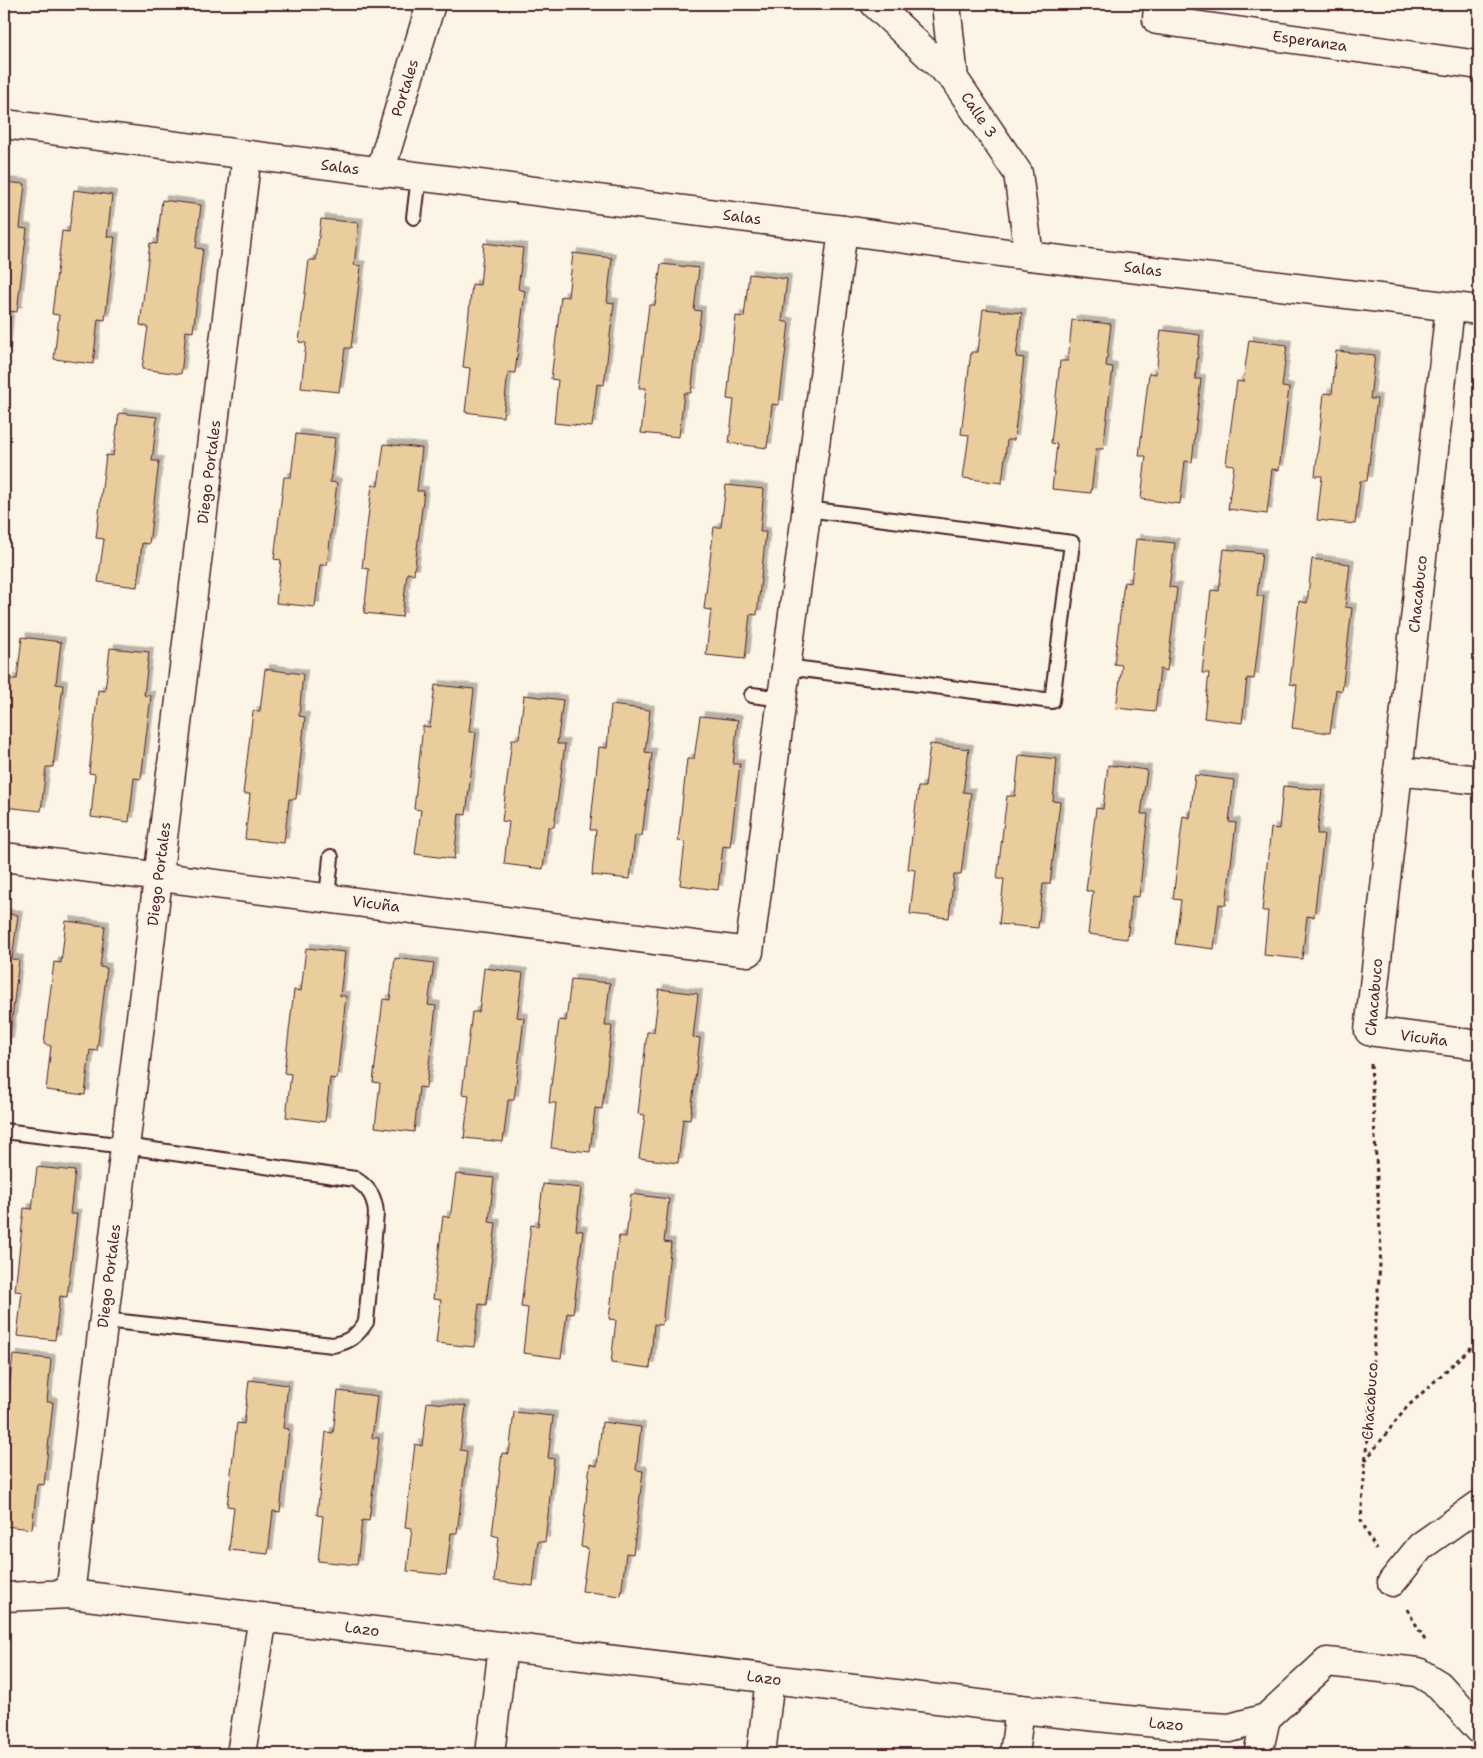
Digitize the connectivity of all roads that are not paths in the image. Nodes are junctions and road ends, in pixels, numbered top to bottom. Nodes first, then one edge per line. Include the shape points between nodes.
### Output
1 (431, 4) edge
2 (875, 4) edge
3 (946, 4) edge
4 (1158, 4) edge
5 (1479, 65) edge
6 (954, 79) junction
7 (4, 124) edge
8 (248, 155) junction
9 (380, 172) junction
10 (419, 177) junction
11 (414, 217) dead end
12 (843, 230) junction
13 (1030, 256) junction
14 (1450, 307) junction
15 (1479, 310) edge
16 (807, 509) junction
17 (786, 667) junction
18 (752, 695) dead end
19 (782, 699) junction
20 (1398, 771) junction
21 (1479, 780) edge
22 (4, 857) edge
23 (332, 857) dead end
24 (159, 877) junction
25 (327, 898) junction
26 (1369, 1031) joint
27 (1479, 1045) edge
28 (4, 1131) edge
29 (125, 1146) junction
30 (104, 1320) junction
31 (1479, 1505) edge
32 (1392, 1582) road end
33 (70, 1594) junction
34 (4, 1597) edge
35 (263, 1617) junction
36 (503, 1646) junction
37 (770, 1679) junction
38 (1020, 1709) junction
39 (1266, 1718) junction
40 (1479, 1729) edge
41 (241, 1754) edge
42 (490, 1754) edge
43 (761, 1754) edge
44 (1014, 1754) edge
45 (1258, 1754) edge

1 - 9 street, Portales
2 - 6 street, Calle 3
3 - 6 street
4 - 5 street, Esperanza via 1157,20
6 - 13 street, Calle 3 via 1018,173
7 - 8 street, Salas
8 - 9 street, Salas
8 - 24 street, Diego Portales
9 - 10 street, Salas
10 - 11 lane
10 - 12 street, Salas
12 - 13 street, Salas
12 - 16 street
13 - 14 street, Salas
14 - 15 street, Salas
14 - 20 street, Chacabuco
16 - 17 street
16 - 17 lane via 1072,543 1052,701
17 - 19 street
18 - 19 lane
19 - 25 street, Vicuña via 748,952
20 - 21 street
20 - 26 street, Chacabuco
22 - 24 street, Vicuña
23 - 25 lane
24 - 25 street, Vicuña
24 - 29 street, Diego Portales
26 - 27 street, Vicuña
28 - 29 lane
29 - 30 street, Diego Portales
29 - 30 lane via 355,1179 364,1184 375,1202 376,1214 366,1322 353,1338 333,1345
30 - 33 street, Diego Portales
31 - 32 street via 1422,1546
33 - 34 street, Lazo
33 - 35 street, Lazo
35 - 36 street, Lazo
35 - 41 street
36 - 37 street, Lazo
36 - 42 street
37 - 38 street, Lazo
37 - 43 street
38 - 39 street, Lazo via 1230,1728
38 - 44 street
39 - 40 street, Lazo via 1327,1662 1418,1672 1439,1685
39 - 45 street

